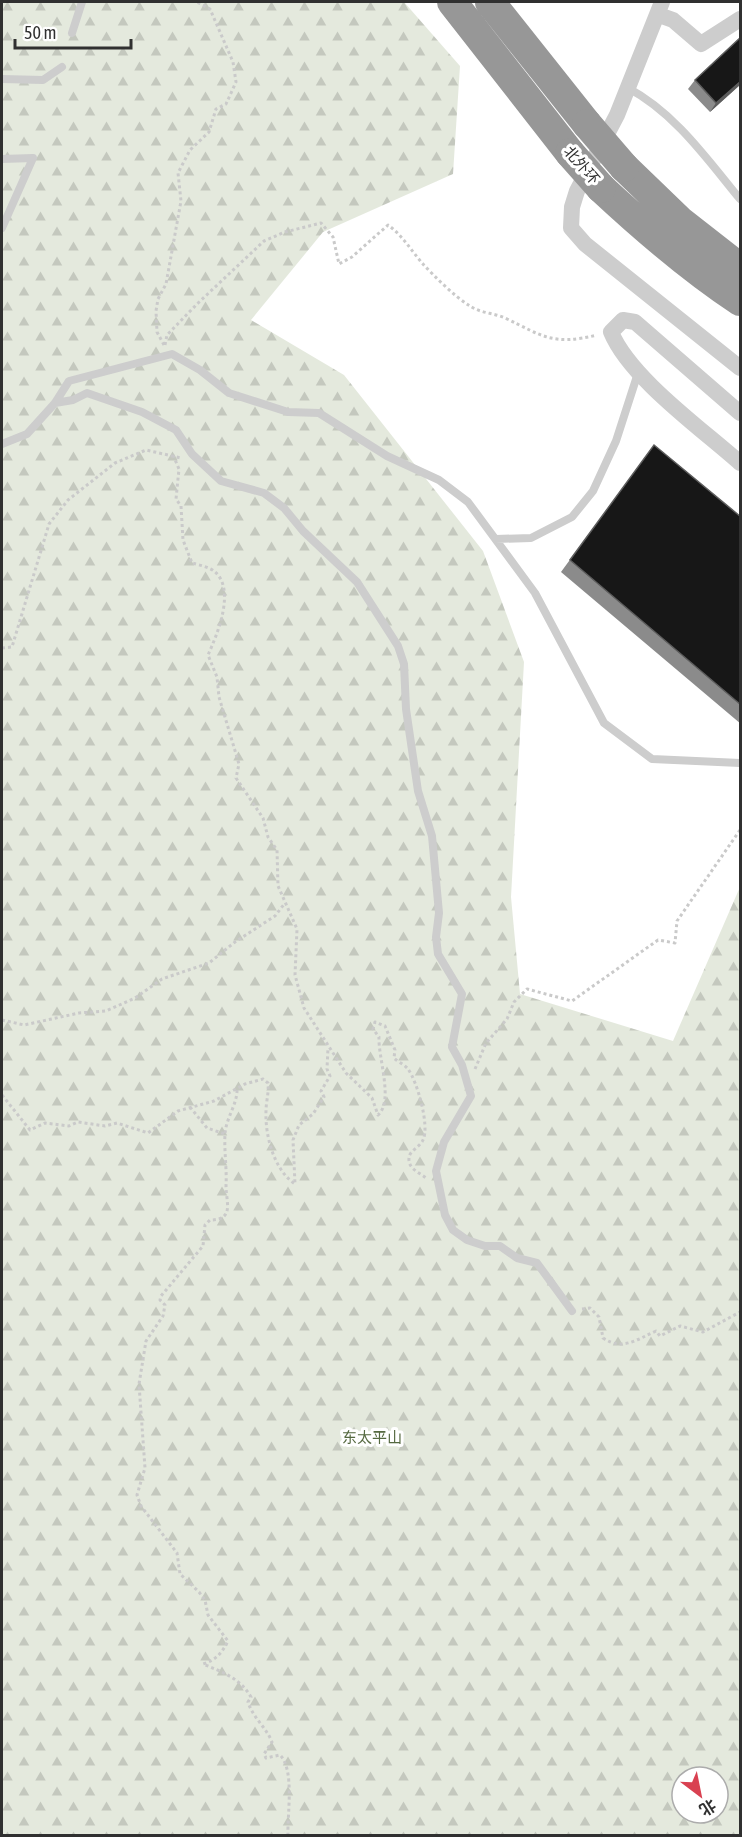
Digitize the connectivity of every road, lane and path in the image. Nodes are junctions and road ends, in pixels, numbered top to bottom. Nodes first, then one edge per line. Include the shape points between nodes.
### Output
1 (82, 2) edge
2 (197, 2) edge
3 (452, 2) edge
4 (490, 2) edge
5 (660, 8) edge
6 (741, 19) edge
7 (72, 33) dead end
8 (62, 68) dead end
9 (2, 79) edge
10 (628, 88) junction
11 (2, 159) edge
12 (741, 200) edge
13 (2, 228) edge
14 (741, 268) edge
15 (741, 301) edge
16 (614, 330) junction
17 (741, 368) edge
18 (638, 373) junction
19 (55, 403) junction
20 (741, 413) edge
21 (2, 444) edge
22 (173, 454) junction
23 (741, 463) edge
24 (207, 468) junction
25 (496, 539) junction
26 (2, 648) edge
27 (741, 762) edge
28 (741, 830) edge
29 (285, 903) junction
30 (2, 1020) edge
31 (328, 1047) junction
32 (468, 1084) junction
33 (237, 1090) junction
34 (2, 1095) edge
35 (190, 1107) junction
36 (225, 1134) junction
37 (437, 1178) junction
38 (572, 1311) joint
39 (741, 1312) edge
40 (288, 1836) edge

1 - 7 lane
2 - 16 path via 210,9 233,62 236,82 226,104 216,109 209,132 190,150 178,173 181,201 166,284 156,311 157,333 164,346 167,335 264,242 321,223 333,237 339,264 388,225 471,307 551,340 575,340
3 - 15 highway, 北外环, bridge via 601,188 711,282
4 - 14 highway, bridge via 624,167 680,221
5 - 6 street via 701,44
5 - 10 street
8 - 9 lane via 43,80
10 - 12 lane via 680,128
10 - 17 street via 577,191 571,228 585,244
11 - 13 lane via 33,158
16 - 18 street via 611,332 619,351
16 - 20 street via 623,321 635,322
18 - 23 street
18 - 25 lane via 616,441 593,490 572,518 531,538
19 - 21 lane via 27,434
19 - 24 lane via 87,393 142,412 176,430
19 - 25 lane via 69,381 172,354 229,393 288,412 319,413 387,456 439,480 468,502
22 - 24 path
22 - 26 path via 146,450 116,464 68,500 49,524 12,647
22 - 29 path via 179,469 176,499 181,506 183,540 192,564 215,572 221,581 222,622 208,655 239,764 236,778 263,818 268,837 277,850 278,886
24 - 32 lane via 221,482 264,493 284,508 357,582 398,646 404,664 418,792 432,836 439,913 438,954 462,994 452,1047
25 - 27 lane via 535,593 604,723 652,759
28 - 32 path via 677,921 675,943 658,940 572,1001 527,989 486,1043
29 - 30 path via 275,916 209,963 162,978 135,998 106,1011 79,1012 24,1025
29 - 31 path via 297,929 295,975 304,1008
31 - 33 path via 330,1077 321,1090 324,1097 314,1113 299,1125 293,1140 295,1184 282,1173 273,1156 266,1114 268,1083 263,1078
31 - 37 path via 346,1073 372,1098 378,1115 387,1087 379,1037 373,1029 375,1022 385,1026 395,1050 393,1058 411,1074 426,1121 423,1141 408,1159 414,1171 426,1178
32 - 37 lane via 471,1096 444,1142
33 - 35 path
33 - 36 path
34 - 35 path via 30,1130 45,1123 69,1126 78,1122 105,1126 117,1123 148,1133
35 - 36 path via 207,1128
36 - 40 path via 229,1205 224,1216 205,1225 203,1246 161,1296 165,1305 163,1316 146,1341 139,1384 145,1468 137,1495 177,1553 180,1574 205,1600 208,1615 228,1641 223,1652 203,1664 246,1687 252,1713 267,1729 272,1742 264,1754 266,1758 284,1758 288,1770
37 - 38 lane via 445,1215 453,1230 467,1240 500,1246 517,1258 537,1263
38 - 39 path via 590,1308 599,1317 603,1338 613,1345 627,1345 656,1331 660,1336 680,1326 703,1332

